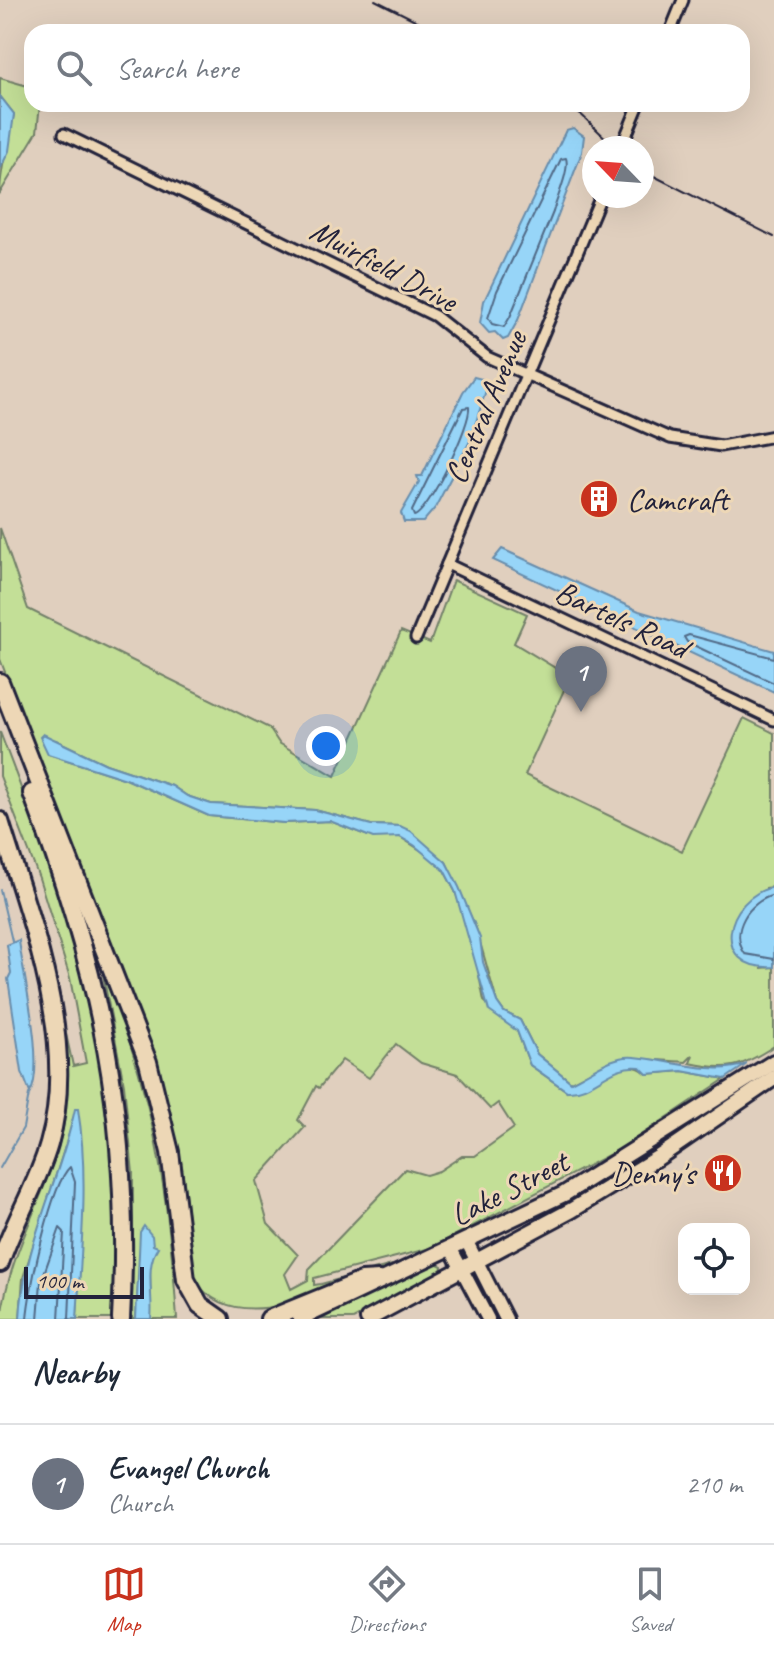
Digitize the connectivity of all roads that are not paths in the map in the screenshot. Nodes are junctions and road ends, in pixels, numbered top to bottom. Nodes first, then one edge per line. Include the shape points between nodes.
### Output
1 (683, 0) edge
2 (673, 24) edge
3 (636, 112) edge
4 (64, 134) dead end
5 (626, 136) edge
6 (596, 208) edge
7 (525, 377) junction
8 (774, 436) edge
9 (447, 564) junction
10 (416, 638) dead end
11 (0, 682) edge
12 (0, 708) edge
13 (774, 720) edge
14 (0, 821) edge
15 (774, 1062) edge
16 (768, 1076) edge
17 (467, 1242) junction
18 (451, 1249) junction
19 (0, 1263) edge
20 (476, 1263) junction
21 (462, 1270) junction
22 (379, 1280) junction
23 (121, 1319) edge
24 (220, 1319) edge
25 (269, 1319) edge
26 (300, 1319) edge
27 (368, 1319) edge
28 (488, 1319) edge
29 (506, 1319) edge

1 - 2 street
3 - 5 street
4 - 7 street, Muirfield Drive via 435,316 476,350
6 - 7 street, Central Avenue
7 - 8 street, Muirfield Drive via 689,443 743,445
7 - 9 street, Central Avenue
9 - 10 street, Central Avenue
9 - 13 street, Bartels Road
11 - 24 highway via 148,1062 170,1152 186,1280 200,1305
12 - 23 highway via 86,950 111,1061 123,1193
14 - 19 highway via 39,948 59,1082 49,1146
15 - 16 main road, Lake Street
16 - 17 main road, Lake Street via 745,1081 564,1194
16 - 20 main road, Lake Street via 759,1089 659,1157
17 - 18 main road, Lake Street
17 - 20 main road
18 - 21 main road
18 - 22 main road, Lake Street
20 - 21 main road, Lake Street
20 - 29 main road
21 - 27 main road, Lake Street
21 - 28 main road
22 - 25 highway via 362,1281
22 - 26 main road, Lake Street

